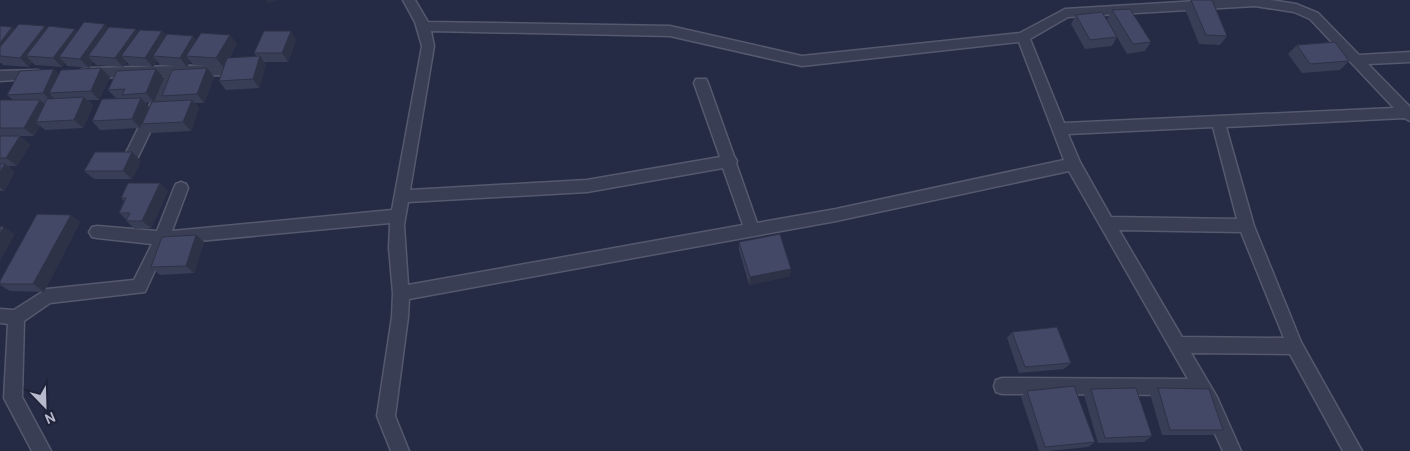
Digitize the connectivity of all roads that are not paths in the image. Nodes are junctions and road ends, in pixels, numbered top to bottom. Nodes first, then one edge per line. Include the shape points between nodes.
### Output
1 (409, 0) edge
2 (1254, 1) edge
3 (423, 26) junction
4 (1023, 37) junction
5 (1410, 57) edge
6 (1357, 60) junction
7 (229, 70) edge
8 (173, 71) junction
9 (51, 74) edge
10 (70, 74) edge
11 (23, 75) junction
12 (0, 76) edge
13 (701, 83) dead end
14 (14, 90) edge
15 (1409, 114) edge
16 (1218, 122) junction
17 (1060, 129) junction
18 (133, 152) edge
19 (730, 161) junction
20 (1073, 164) junction
21 (181, 188) dead end
22 (403, 196) junction
23 (399, 216) junction
24 (1107, 223) junction
25 (1246, 226) junction
26 (752, 230) junction
27 (97, 232) dead end
28 (162, 238) junction
29 (401, 294) junction
30 (8, 316) edge
31 (1178, 345) junction
32 (1295, 346) junction
33 (1002, 386) dead end
34 (1202, 387) junction
35 (42, 451) edge
36 (400, 451) edge
37 (1232, 451) edge
38 (1353, 451) edge

1 - 3 street
2 - 4 street via 1065,14
2 - 6 street via 1296,8 1314,16
3 - 4 street via 670,31 802,61
3 - 22 street via 428,46
4 - 17 street
5 - 6 street
6 - 15 street
7 - 8 street
8 - 10 street
8 - 18 street
9 - 11 street
11 - 12 street
11 - 14 street
13 - 19 street
15 - 16 street
16 - 17 street
16 - 25 street
17 - 20 street
19 - 22 street via 587,186
19 - 26 street
20 - 24 street
20 - 26 street
21 - 28 street
22 - 23 street
23 - 28 street
23 - 29 street via 397,248
24 - 25 street
24 - 31 street
25 - 32 street
26 - 29 street
27 - 28 street
28 - 30 street via 139,287 48,296
29 - 36 street via 386,416
30 - 35 street via 13,398
31 - 32 street
31 - 34 street
32 - 38 street
33 - 34 street
34 - 37 street

